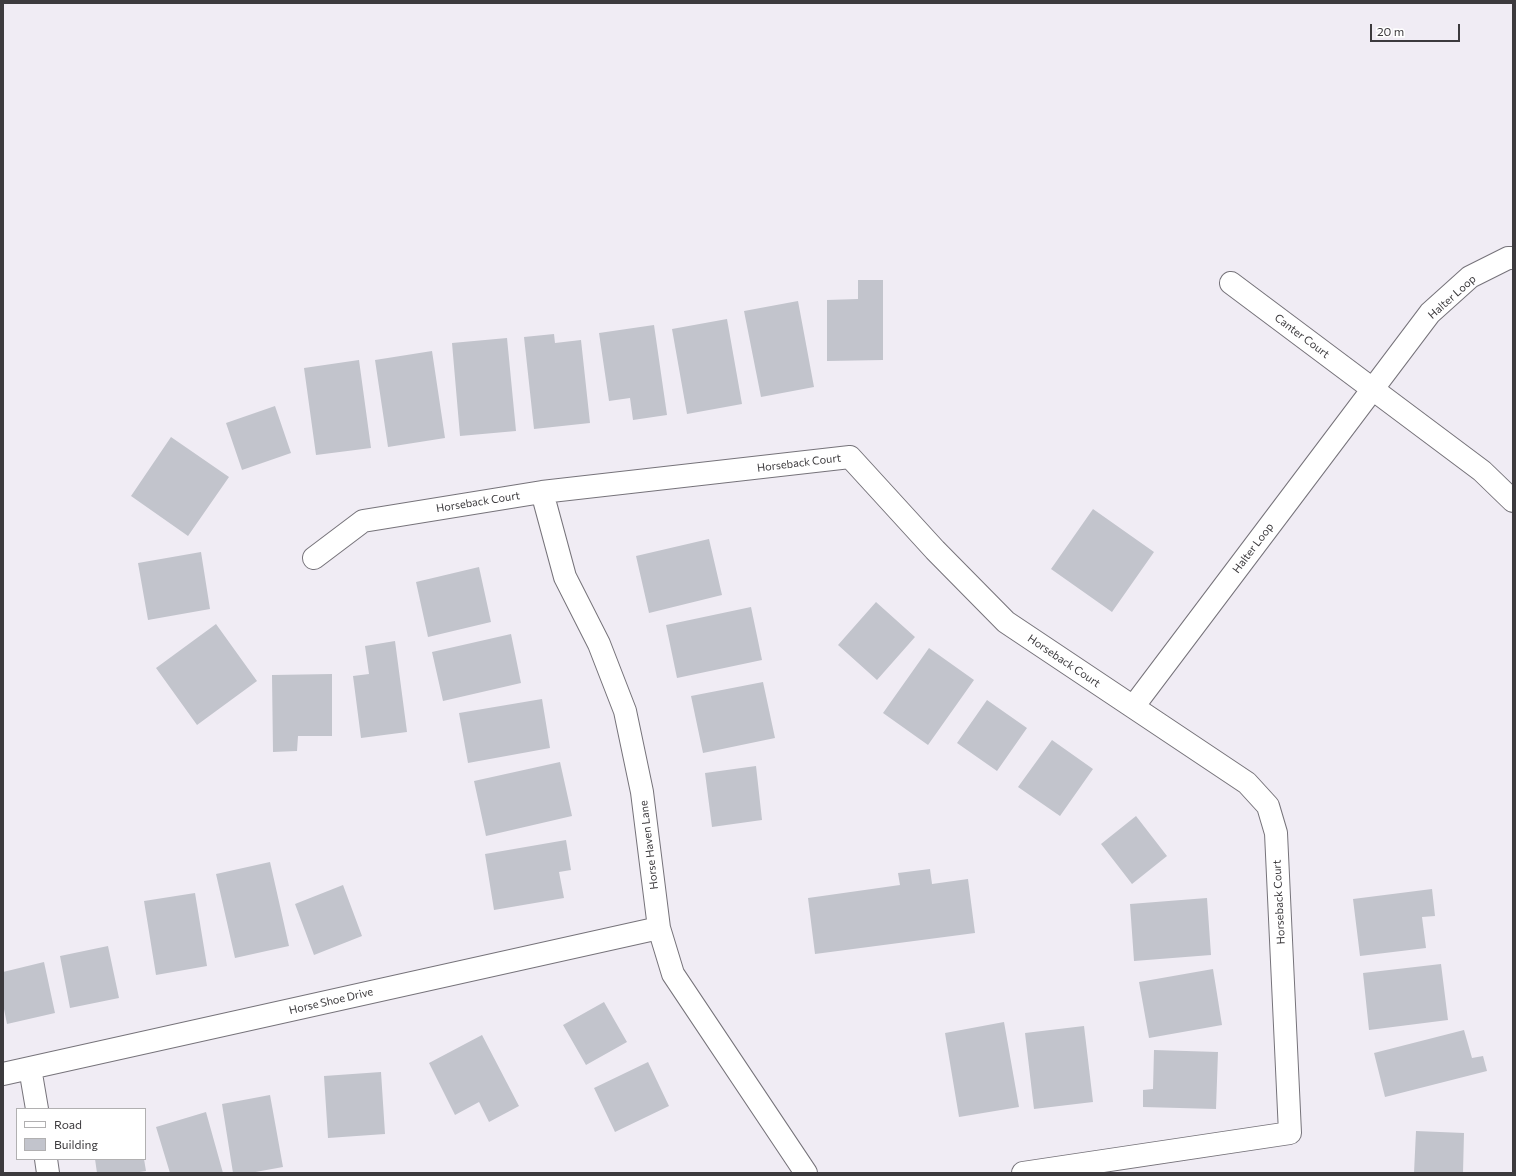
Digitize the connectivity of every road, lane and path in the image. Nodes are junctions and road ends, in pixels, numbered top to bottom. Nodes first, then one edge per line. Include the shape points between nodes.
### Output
1 (1513, 258) edge
2 (1231, 283) dead end
3 (1374, 389) junction
4 (542, 492) junction
5 (1513, 501) edge
6 (314, 558) dead end
7 (1133, 707) junction
8 (659, 928) junction
9 (30, 1068) junction
10 (3, 1074) edge
11 (37, 1108) edge
12 (46, 1160) edge
13 (48, 1173) edge
14 (806, 1173) edge
15 (1023, 1173) edge

1 - 3 street, Halter Loop via 1508,258 1470,277 1430,314
2 - 3 street, Canter Court
3 - 5 street via 1482,471
3 - 7 street, Halter Loop
4 - 6 street, Horseback Court via 363,520
4 - 7 street, Horseback Court via 850,457 935,550 1006,622
4 - 8 street, Horse Haven Lane via 565,577 599,644 624,711 642,792
7 - 15 street, Horseback Court via 1247,783 1268,806 1276,833 1290,1133
8 - 9 street, Horse Shoe Drive
8 - 14 street, Horse Haven Lane via 673,974
9 - 10 street, Horse Shoe Drive
9 - 11 street
12 - 13 street

